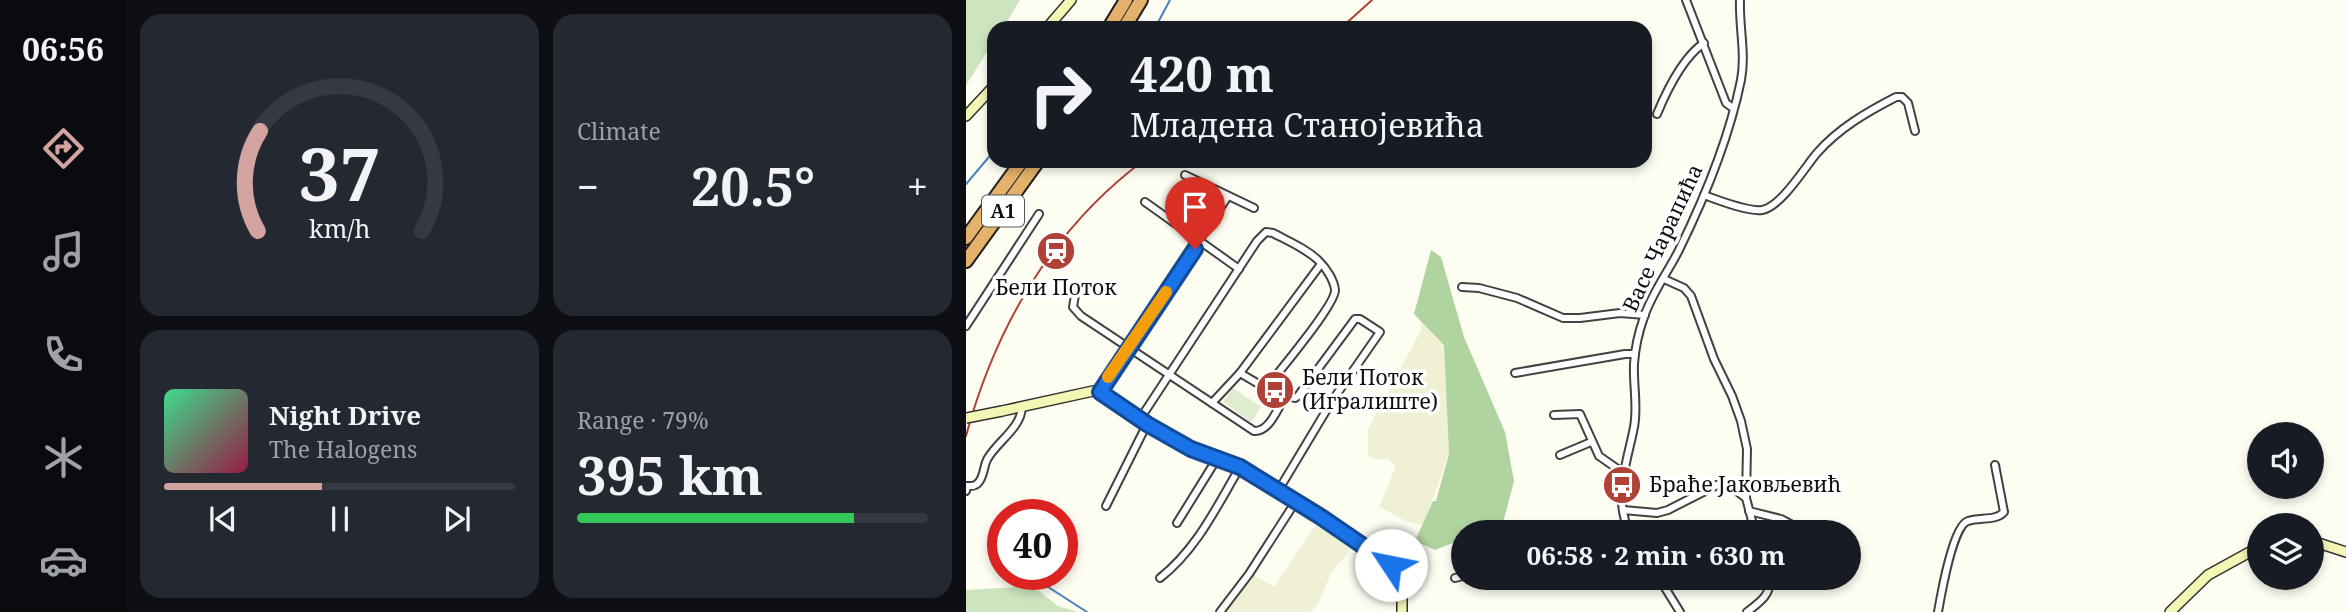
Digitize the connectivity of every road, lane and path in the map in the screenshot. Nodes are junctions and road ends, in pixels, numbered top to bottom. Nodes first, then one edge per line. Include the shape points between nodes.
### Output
1 (1070, 0) edge
2 (1126, 0) edge
3 (1141, 0) edge
4 (1686, 0) edge
5 (1740, 0) edge
6 (1053, 21) edge
7 (1113, 21) edge
8 (1128, 21) edge
9 (1704, 43) junction
10 (987, 94) edge
11 (1733, 108) junction
12 (1657, 114) dead end
13 (966, 116) edge
14 (1915, 131) dead end
15 (1017, 168) edge
16 (1033, 168) edge
17 (1185, 175) dead end
18 (1704, 195) junction
19 (1228, 196) junction
20 (1145, 202) dead end
21 (1254, 208) dead end
22 (1038, 214) dead end
23 (966, 239) edge
24 (1199, 241) junction
25 (966, 261) edge
26 (1321, 264) junction
27 (1239, 269) junction
28 (1664, 279) junction
29 (1462, 287) dead end
30 (1075, 295) dead end
31 (1645, 315) junction
32 (966, 327) edge
33 (1128, 347) junction
34 (1635, 354) junction
35 (1240, 373) junction
36 (1515, 373) dead end
37 (1170, 374) junction
38 (1266, 388) junction
39 (1100, 392) junction
40 (1284, 399) junction
41 (1212, 403) junction
42 (1021, 407) junction
43 (1554, 415) dead end
44 (966, 418) edge
45 (1143, 421) junction
46 (1591, 442) junction
47 (1560, 455) dead end
48 (1218, 457) junction
49 (1995, 465) dead end
50 (1240, 467) junction
51 (1622, 472) junction
52 (966, 491) edge
53 (1278, 491) junction
54 (1746, 498) junction
55 (1296, 501) junction
56 (1107, 506) dead end
57 (1623, 510) junction
58 (1749, 512) junction
59 (1625, 520) edge
60 (1751, 520) edge
61 (1782, 520) edge
62 (1177, 523) dead end
63 (2324, 545) edge
64 (2346, 552) edge
65 (2247, 554) edge
66 (1160, 578) dead end
67 (1666, 590) edge
68 (1769, 590) edge
69 (1220, 612) edge
70 (1402, 612) edge
71 (1680, 612) edge
72 (1747, 612) edge
73 (1938, 612) edge
74 (2170, 612) edge

1 - 6 street
2 - 7 highway
3 - 8 highway
4 - 9 street
5 - 11 street, Васе Чарапића via 1742,65
9 - 11 street via 1726,103
9 - 12 street via 1689,57
10 - 13 street
11 - 18 street, Васе Чарапића
14 - 18 street via 1907,101 1896,97 1831,138 1779,200 1766,209
15 - 23 highway, A1
16 - 25 highway, A1
17 - 19 street
18 - 28 street, Васе Чарапића
19 - 21 street
19 - 24 street
20 - 24 street
22 - 32 street
24 - 27 street
24 - 33 street
26 - 27 street via 1266,232
26 - 35 street
26 - 38 street via 1334,286 1332,299
27 - 37 street
28 - 31 street, Васе Чарапића
28 - 54 street via 1692,296 1735,405 1747,449
29 - 31 street via 1517,298 1563,318
30 - 33 street via 1077,312
31 - 34 street, Васе Чарапића
33 - 37 street
33 - 39 street
34 - 36 street
34 - 51 street, Васе Чарапића via 1635,422
35 - 38 street
35 - 41 street
37 - 41 street
37 - 45 street
38 - 40 street
39 - 42 street
39 - 45 street
40 - 41 street via 1266,428 1258,432
40 - 53 street via 1297,398 1356,318 1379,331
42 - 44 street, bridge
42 - 52 street via 1012,429 987,459 980,480
43 - 46 street via 1580,414
45 - 48 street via 1191,449
45 - 56 street
46 - 47 street
46 - 51 street via 1602,459
48 - 50 street
48 - 62 street
49 - 73 street via 2004,512 1960,526
50 - 53 street
50 - 66 street via 1192,546
51 - 57 street, Васе Чарапића
53 - 55 street
54 - 57 street via 1719,484 1657,513
54 - 58 street
55 - 69 street
55 - 70 street via 1398,571
57 - 59 street, Васе Чарапића
58 - 60 street
58 - 61 street
63 - 64 street
65 - 74 street via 2208,575
67 - 71 street
68 - 72 street

